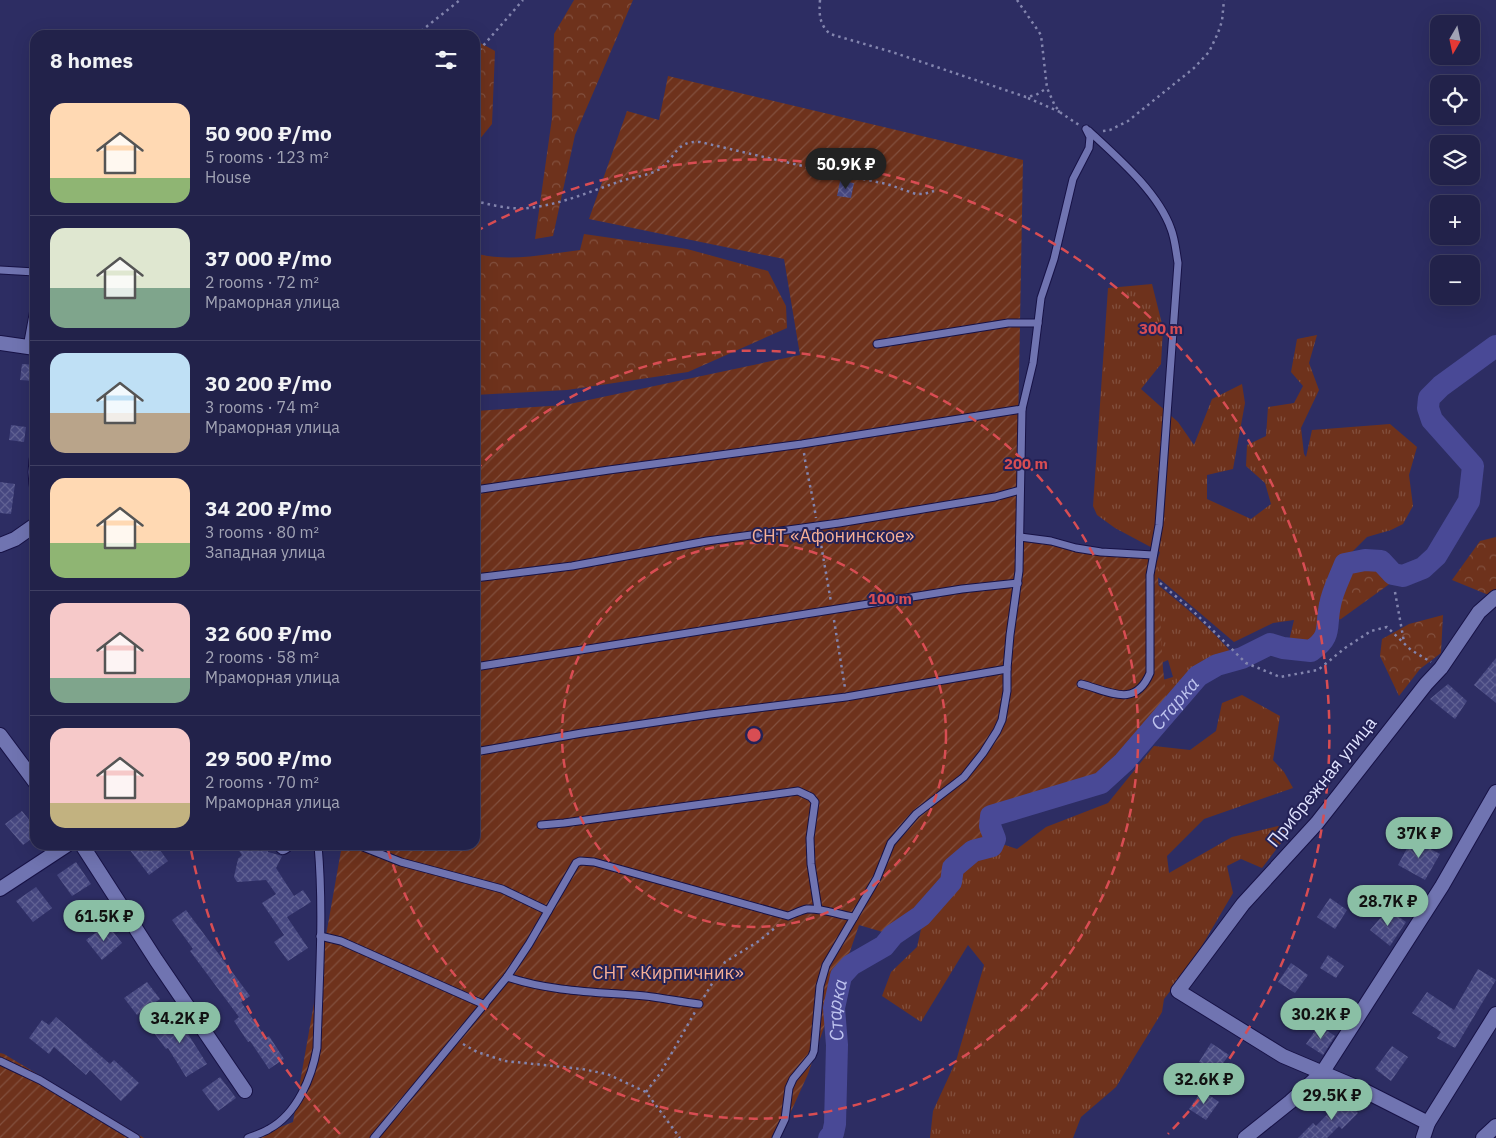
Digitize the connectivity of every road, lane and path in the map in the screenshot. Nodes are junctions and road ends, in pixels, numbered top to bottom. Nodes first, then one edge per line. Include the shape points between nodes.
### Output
1 (460, 0) edge
2 (523, 0) edge
3 (820, 0) edge
4 (1017, 0) edge
5 (1224, 0) edge
6 (422, 30) edge
7 (480, 49) edge
8 (1047, 88) junction
9 (1026, 97) junction
10 (1061, 113) junction
11 (1086, 129) junction
12 (934, 191) dead end
13 (480, 202) edge
14 (0, 270) edge
15 (30, 272) edge
16 (1038, 322) junction
17 (0, 343) edge
18 (877, 344) dead end
19 (30, 348) edge
20 (1022, 409) junction
21 (802, 444) junction
22 (480, 489) edge
23 (1020, 490) junction
24 (818, 526) junction
25 (30, 529) edge
26 (1020, 537) junction
27 (0, 545) edge
28 (1153, 555) junction
29 (1150, 575) junction
30 (480, 577) edge
31 (1018, 583) junction
32 (1395, 592) dead end
33 (1496, 598) edge
34 (833, 610) junction
35 (1404, 643) junction
36 (480, 666) edge
37 (1440, 668) junction
38 (1007, 669) junction
39 (1081, 684) dead end
40 (846, 697) junction
41 (0, 735) edge
42 (480, 751) edge
43 (30, 775) edge
44 (1496, 792) edge
45 (541, 824) dead end
46 (60, 850) edge
47 (85, 850) edge
48 (319, 850) edge
49 (371, 850) edge
50 (0, 890) edge
51 (818, 909) junction
52 (548, 911) junction
53 (788, 916) junction
54 (854, 916) junction
55 (320, 936) junction
56 (507, 978) junction
57 (699, 1004) junction
58 (485, 1005) junction
59 (1496, 1014) edge
60 (456, 1040) junction
61 (0, 1061) edge
62 (1322, 1073) junction
63 (245, 1091) dead end
64 (646, 1092) junction
65 (1428, 1123) junction
66 (1496, 1126) edge
67 (136, 1138) edge
68 (248, 1138) edge
69 (374, 1138) edge
70 (680, 1138) edge
71 (776, 1138) edge
72 (1245, 1138) edge
73 (1423, 1138) edge
74 (1483, 1138) edge

1 - 6 path
2 - 7 path
3 - 9 path via 820,22 830,34
4 - 8 path via 1041,35
5 - 11 path via 1218,33 1209,52 1194,68 1128,121 1110,130
8 - 9 path
8 - 10 path
9 - 10 path
10 - 11 path
11 - 16 lane via 1090,137 1089,148 1072,179 1054,259 1041,298
11 - 28 lane via 1128,170 1165,214 1172,229 1178,263 1159,525
12 - 13 path via 916,194 887,184 692,141 680,146 656,171 553,204 527,208
14 - 15 lane
16 - 18 lane
16 - 20 lane
17 - 19 street
20 - 21 lane
20 - 23 lane
21 - 22 lane
21 - 24 path
23 - 24 lane via 970,502
23 - 26 lane
24 - 30 lane via 707,541 572,566
24 - 34 path
25 - 27 street
26 - 28 lane via 1101,552
26 - 31 lane
28 - 29 lane
29 - 35 path via 1192,610 1246,663 1280,677 1318,670 1371,631 1387,627
29 - 39 lane via 1151,665 1147,680 1132,694 1123,696
31 - 34 lane
31 - 38 lane
32 - 35 path
33 - 37 street, Прибрежная улица via 1480,612
34 - 36 lane
34 - 40 path
35 - 37 path
37 - 62 street, Прибрежная улица via 1317,823 1243,904 1178,991 1283,1056
38 - 40 lane
38 - 54 lane via 1007,692 997,731 964,777 916,814 896,836 877,878
40 - 42 lane via 690,717
41 - 43 street
44 - 62 street via 1442,886
45 - 51 lane via 798,791 815,802 810,838
46 - 50 street
47 - 63 street
48 - 55 lane
49 - 52 lane via 401,862 502,889
51 - 53 lane via 805,909
51 - 54 lane via 840,916
52 - 53 lane via 580,861 594,862
52 - 56 lane
53 - 57 path via 760,941 725,962
54 - 71 lane via 826,965 820,986 814,1051 793,1078 785,1119
55 - 58 lane via 341,941
55 - 68 lane via 317,1048 309,1080 286,1115 269,1129
56 - 57 lane via 574,992 646,996
56 - 58 lane
57 - 64 path via 661,1072
58 - 60 lane
59 - 65 street
60 - 64 path via 505,1062 607,1074
60 - 69 lane
61 - 67 lane via 40,1080
62 - 65 street
62 - 72 street
64 - 70 path
65 - 73 street
66 - 74 street

